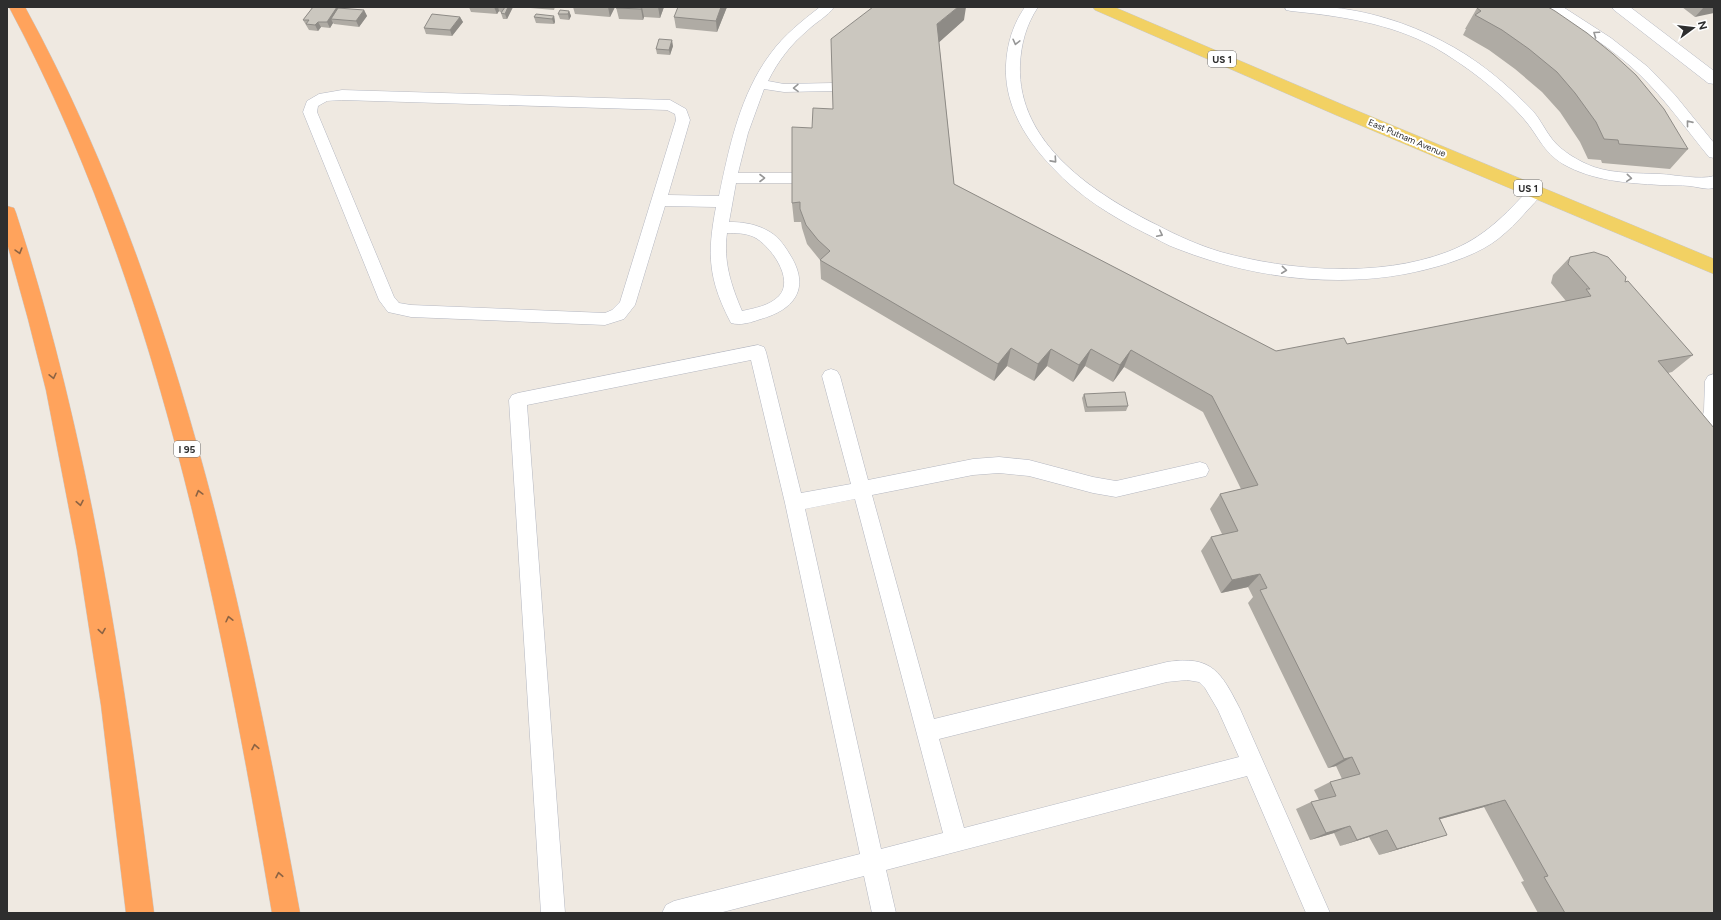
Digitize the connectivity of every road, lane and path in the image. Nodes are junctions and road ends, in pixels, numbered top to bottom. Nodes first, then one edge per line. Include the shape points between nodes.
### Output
1 (17, 7) edge
2 (828, 7) edge
3 (1032, 7) edge
4 (1101, 7) edge
5 (1291, 7) edge
6 (1554, 7) edge
7 (1620, 7) edge
8 (1714, 79) edge
9 (760, 84) junction
10 (832, 87) edge
11 (1714, 153) edge
12 (729, 178) junction
13 (794, 178) edge
14 (1712, 185) edge
15 (1536, 191) junction
16 (659, 200) junction
17 (725, 202) junction
18 (7, 213) edge
19 (720, 228) junction
20 (1714, 267) edge
21 (831, 376) dead end
22 (1714, 381) edge
23 (1711, 428) edge
24 (1690, 434) edge
25 (1200, 470) dead end
26 (861, 489) junction
27 (794, 504) junction
28 (927, 731) junction
29 (1253, 764) junction
30 (956, 841) junction
31 (872, 862) junction
32 (140, 913) edge
33 (286, 913) edge
34 (553, 913) edge
35 (674, 913) edge
36 (884, 913) edge
37 (1318, 913) edge

33 -> 1 highway, I 95 via 231,630 207,524 162,365 111,212 64,102
2 - 9 lane via 798,31 781,49
3 -> 15 lane via 1020,28 1012,63 1017,102 1026,123 1039,143 1075,182 1121,215 1184,246 1264,268 1316,273 1378,274 1422,266 1485,241 1503,227
4 - 15 main road, East Putnam Avenue / US 1
5 -> 14 lane via 1345,13 1391,24 1438,44 1477,68 1512,99 1557,152 1591,171 1626,178 1689,181
11 -> 6 lane via 1655,81 1595,33
7 - 8 street
10 -> 9 lane via 784,88
9 - 12 lane via 745,121
12 -> 13 lane
12 - 17 lane
15 - 20 main road, East Putnam Avenue / US 1
16 - 16 lane via 683,120 681,112 670,106 342,95 324,97 312,104 310,112 364,247 387,300 394,308 411,311 605,318 618,315 627,306
16 - 17 lane
17 - 19 lane
18 -> 32 highway via 33,298 52,373 88,548 125,779
19 - 19 lane via 753,230 775,245 791,277 792,286 786,299 758,314 737,318 721,279 717,258
21 - 26 lane
22 - 23 lane
23 - 24 lane
25 - 26 lane via 1116,489 1054,473 999,465 973,467
26 - 27 lane
26 - 28 lane
27 - 31 lane
27 - 34 lane via 758,352 518,400
28 - 29 lane via 1167,672 1188,670 1206,675 1220,691
28 - 30 lane
29 - 30 lane
29 - 37 lane
30 - 31 lane
31 - 35 lane
31 - 36 lane

